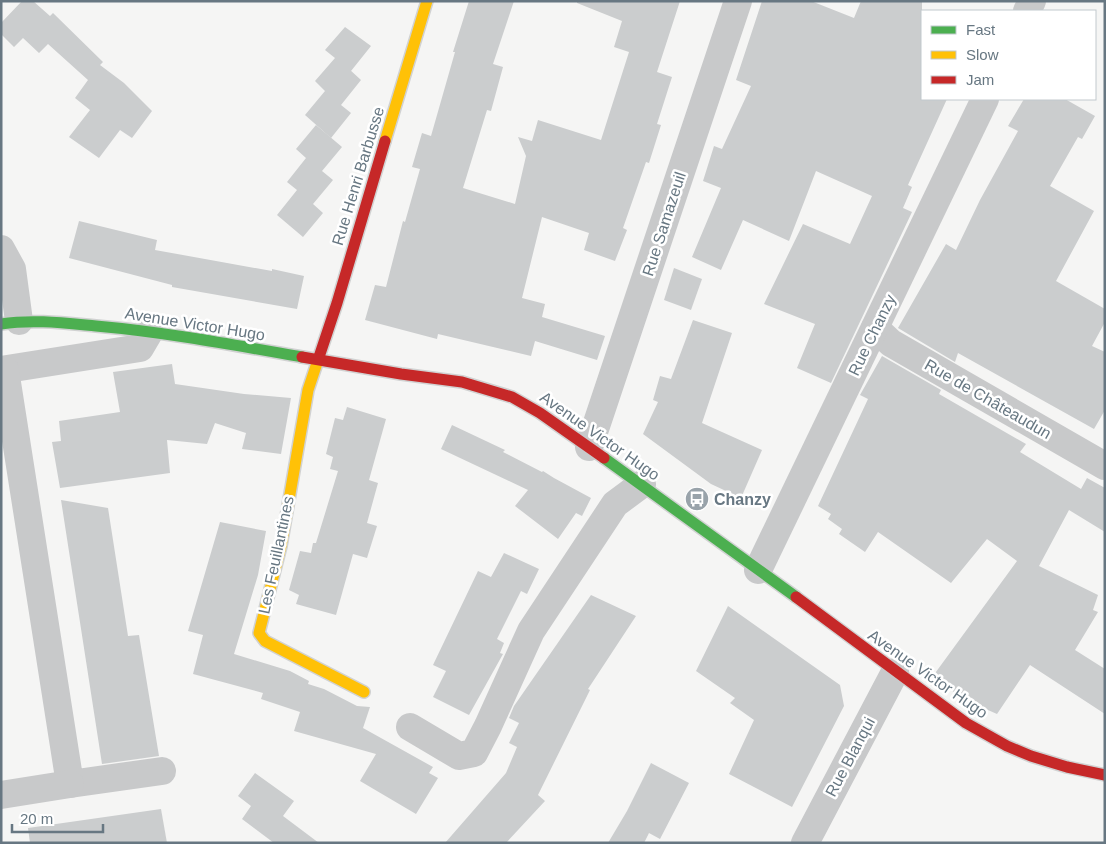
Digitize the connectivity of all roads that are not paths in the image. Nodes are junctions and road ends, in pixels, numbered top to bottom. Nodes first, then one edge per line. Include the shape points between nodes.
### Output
1 (427, 1) edge
2 (738, 1) edge
3 (985, 100) edge
4 (1, 250) edge
5 (10, 322) edge
6 (875, 328) junction
7 (150, 331) junction
8 (318, 359) junction
9 (3, 370) edge
10 (590, 447) junction
11 (1105, 466) edge
12 (642, 484) junction
13 (758, 570) junction
14 (895, 672) junction
15 (364, 692) dead end
16 (410, 727) dead end
17 (162, 771) dead end
18 (1105, 775) edge
19 (70, 784) junction
20 (1, 795) edge
21 (805, 843) edge

1 - 8 street, Rue Henri Barbusse
2 - 10 street, Rue Samazeuil
3 - 6 street, Rue Chanzy
4 - 5 street via 12,269
5 - 7 street, Avenue Victor Hugo via 46,321
6 - 11 street, Rue de Châteaudun via 891,343
6 - 13 street, Rue Chanzy
7 - 8 street, Avenue Victor Hugo
7 - 9 street via 140,348
8 - 10 street, Avenue Victor Hugo via 488,389 540,412
8 - 15 street, Les Feuillantines via 308,390 281,546 259,633 266,641
9 - 19 street
10 - 12 street, Avenue Victor Hugo
12 - 13 street, Avenue Victor Hugo
12 - 16 street via 615,504 531,631 474,753 459,756
13 - 14 street, Avenue Victor Hugo
14 - 18 street, Avenue Victor Hugo via 966,723 1007,746 1070,768
14 - 21 street, Rue Blanqui
17 - 19 street
19 - 20 street

